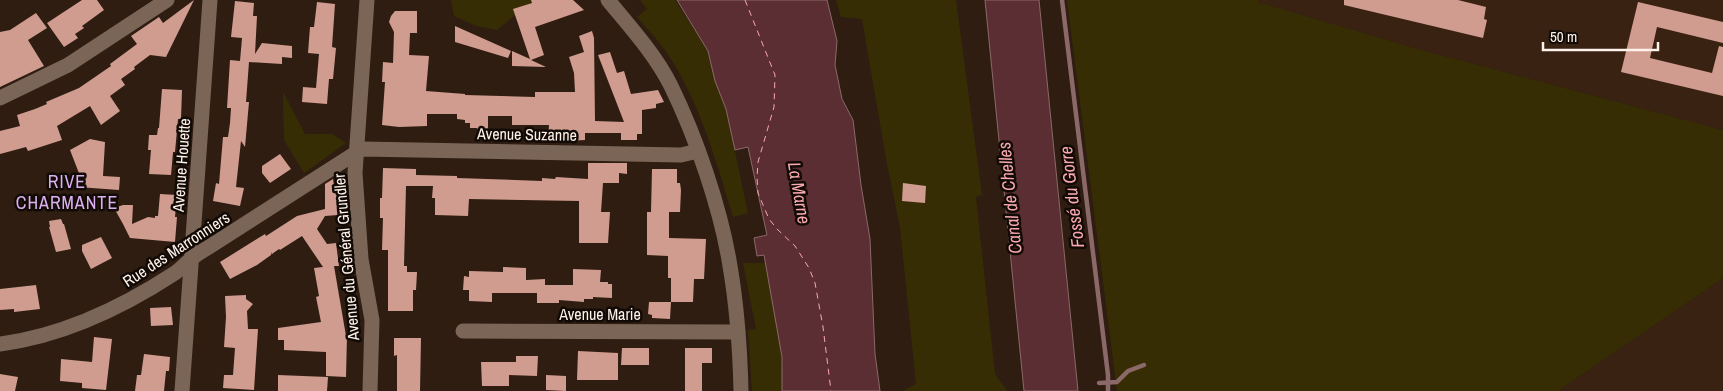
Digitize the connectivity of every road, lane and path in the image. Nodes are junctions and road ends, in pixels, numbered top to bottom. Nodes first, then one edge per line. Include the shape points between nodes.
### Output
1 (167, 0) edge
2 (210, 0) edge
3 (367, 0) edge
4 (608, 0) edge
5 (0, 98) edge
6 (698, 151) junction
7 (356, 152) junction
8 (191, 259) junction
9 (463, 331) dead end
10 (738, 332) junction
11 (0, 344) edge
12 (182, 391) edge
13 (370, 391) edge
14 (741, 391) edge

1 - 5 street via 68,65
2 - 8 street, Avenue Houette
3 - 7 street, Avenue du Général Grundler
4 - 6 street via 671,85
6 - 7 street, Avenue Suzanne via 681,155 362,149
6 - 10 street via 730,264
7 - 8 street, Rue des Marronniers
7 - 13 street, Avenue du Général Grundler via 361,259 372,320
8 - 11 street, Rue des Marronniers via 178,271 118,305 56,332
8 - 12 street, Avenue Houette
9 - 10 street, Avenue Marie
10 - 14 street

